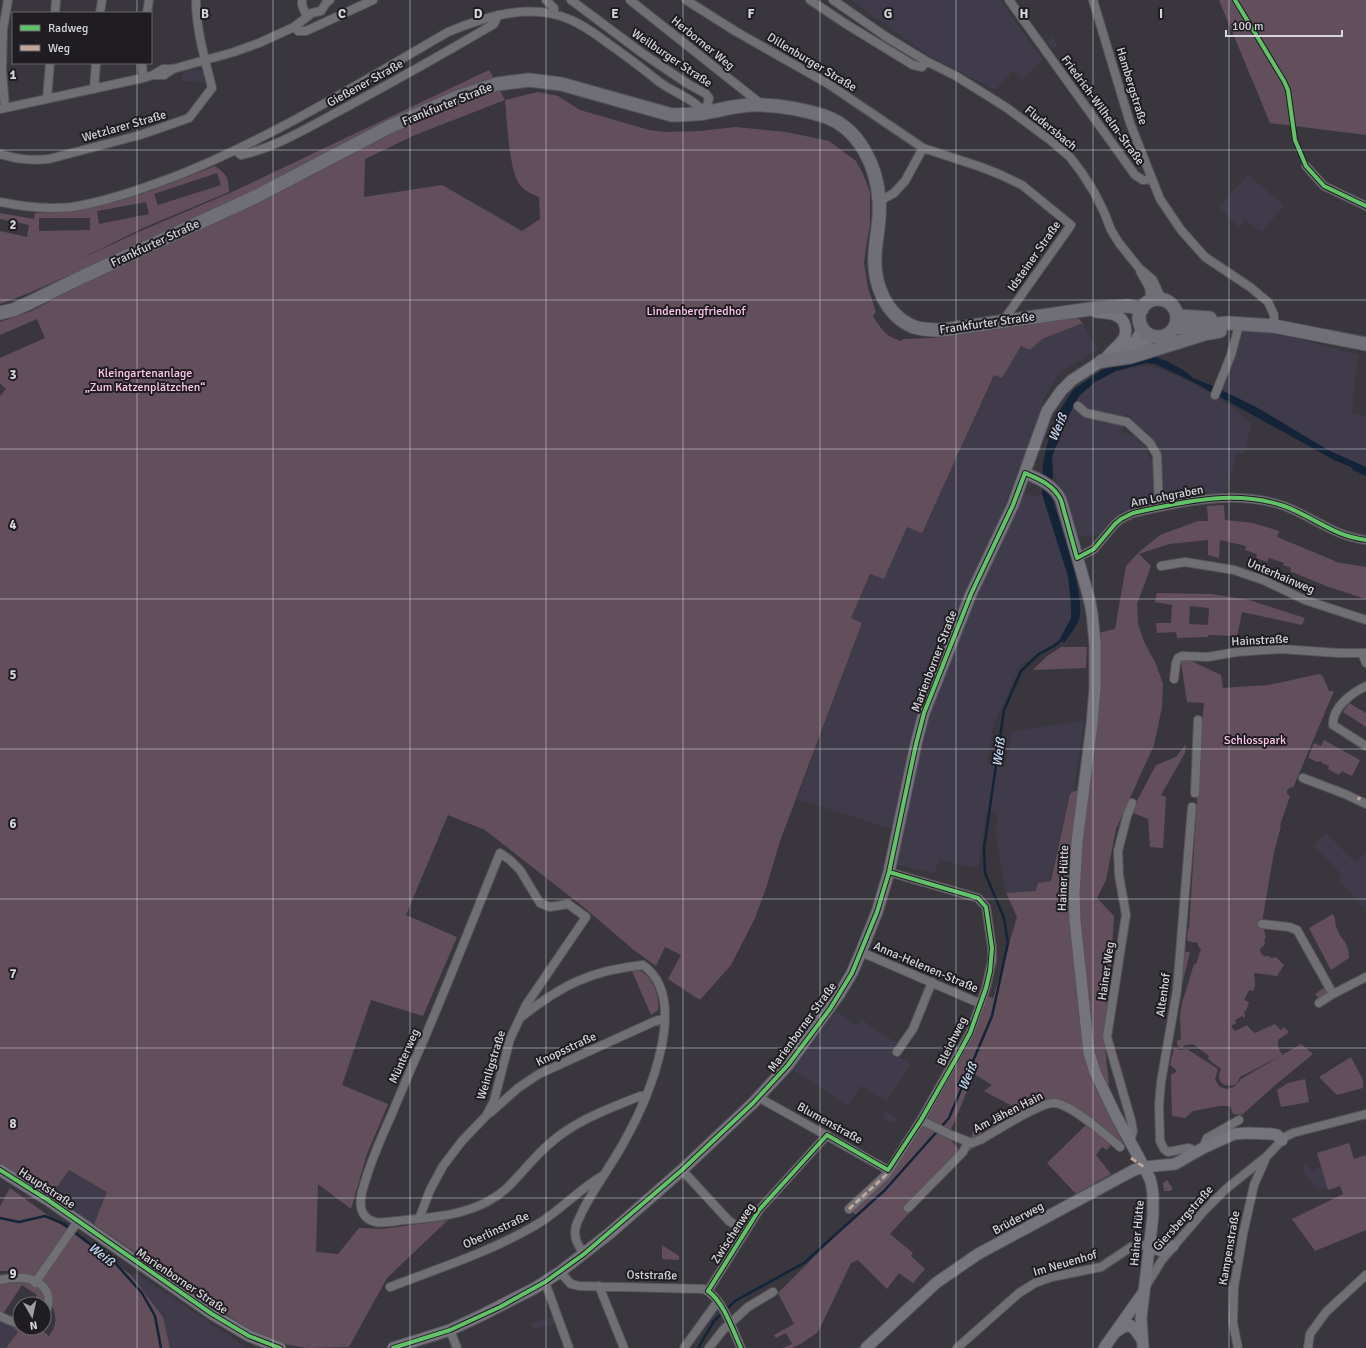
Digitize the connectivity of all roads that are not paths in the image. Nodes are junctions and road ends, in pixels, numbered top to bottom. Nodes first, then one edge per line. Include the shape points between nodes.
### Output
1 (8, 0) edge
2 (56, 0) edge
3 (102, 0) edge
4 (149, 0) edge
5 (196, 0) edge
6 (302, 0) edge
7 (373, 0) edge
8 (546, 0) edge
9 (571, 0) edge
10 (630, 0) edge
11 (686, 0) edge
12 (810, 0) edge
13 (833, 0) edge
14 (1009, 0) edge
15 (1093, 0) edge
16 (328, 2) edge
17 (54, 12) edge
18 (100, 12) edge
19 (147, 12) edge
20 (554, 14) junction
21 (310, 15) junction
22 (498, 15) junction
23 (294, 27) junction
24 (204, 60) junction
25 (50, 64) edge
26 (96, 64) edge
27 (142, 64) edge
28 (925, 67) junction
29 (143, 78) junction
30 (94, 89) junction
31 (47, 99) junction
32 (761, 105) junction
33 (3, 108) edge
34 (705, 112) junction
35 (923, 148) junction
36 (235, 150) junction
37 (0, 154) edge
38 (1306, 166) dead end
39 (1152, 179) junction
40 (880, 201) junction
41 (0, 202) edge
42 (1366, 206) edge
43 (1139, 268) junction
44 (1080, 310) junction
45 (0, 313) edge
46 (1148, 316) junction
47 (1176, 318) junction
48 (1003, 321) junction
49 (1255, 324) junction
50 (1274, 326) junction
51 (1238, 329) junction
52 (1366, 344) edge
53 (1108, 358) junction
54 (1215, 395) dead end
55 (1078, 406) dead end
56 (1025, 473) junction
57 (1159, 507) junction
58 (1366, 540) edge
59 (1077, 558) junction
60 (1161, 566) dead end
61 (1366, 620) edge
62 (1364, 653) edge
63 (1366, 663) edge
64 (1174, 679) dead end
65 (1366, 686) edge
66 (1198, 720) dead end
67 (1366, 746) edge
68 (1303, 778) dead end
69 (1195, 793) dead end
70 (1132, 803) dead end
71 (1366, 804) edge
72 (1192, 807) dead end
73 (500, 853) joint
74 (888, 872) junction
75 (1262, 924) dead end
76 (861, 952) junction
77 (1366, 977) edge
78 (932, 982) junction
79 (1333, 994) junction
80 (1319, 1003) dead end
81 (980, 1004) junction
82 (665, 1018) junction
83 (519, 1019) junction
84 (897, 1052) dead end
85 (646, 1096) junction
86 (759, 1097) junction
87 (1366, 1114) edge
88 (486, 1116) junction
89 (921, 1120) junction
90 (1240, 1120) dead end
91 (826, 1135) junction
92 (1282, 1140) junction
93 (968, 1142) junction
94 (1130, 1142) junction
95 (1120, 1147) dead end
96 (1200, 1150) junction
97 (1267, 1156) junction
98 (1144, 1167) junction
99 (0, 1170) edge
100 (682, 1170) junction
101 (888, 1170) junction
102 (603, 1176) junction
103 (908, 1208) dead end
104 (849, 1210) dead end
105 (419, 1219) junction
106 (76, 1224) junction
107 (745, 1231) junction
108 (1150, 1242) junction
109 (1173, 1246) junction
110 (584, 1254) junction
111 (560, 1272) junction
112 (1366, 1275) edge
113 (0, 1280) edge
114 (545, 1282) junction
115 (35, 1283) junction
116 (599, 1286) junction
117 (390, 1287) dead end
118 (708, 1291) junction
119 (773, 1292) dead end
120 (1143, 1292) junction
121 (44, 1296) edge
122 (720, 1304) junction
123 (0, 1316) edge
124 (729, 1321) junction
125 (12, 1327) edge
126 (450, 1330) junction
127 (1113, 1335) junction
128 (1143, 1344) edge
129 (868, 1346) edge
130 (280, 1348) edge
131 (393, 1348) edge
132 (457, 1348) edge
133 (569, 1348) edge
134 (624, 1348) edge
135 (684, 1348) edge
136 (709, 1348) edge
137 (741, 1348) edge
138 (860, 1348) edge
139 (958, 1348) edge
140 (1104, 1348) edge
141 (1238, 1348) edge
142 (1308, 1348) edge

1 - 33 street via 3,29
2 - 17 street
3 - 18 street
4 - 19 street
5 - 24 street
6 - 21 street via 302,5
7 - 23 street via 306,31 298,31
8 - 20 street via 554,8
9 - 34 street, Weilburger Straße via 642,53 706,94 709,98
10 - 32 street, Herborner Weg
11 - 35 street, Dillenburger Straße via 830,85
12 - 28 street, Fludersbach via 872,41 913,64
13 - 28 street, Fludersbach
14 - 39 street, Friedrich-Wilhelm-Straße via 1135,175 1143,180
15 - 39 street, Hambergstraße via 1126,110
16 - 21 street via 317,6
20 - 22 street, Gießener Straße via 528,12
20 - 34 street, Gießener Straße via 586,27 665,87 699,105
21 - 23 street
22 - 36 street, Gießener Straße via 471,22 448,32 306,114
22 - 36 street, Gießener Straße via 494,24 299,133 253,153 241,155
23 - 24 street via 253,46
24 - 29 street via 173,69 162,69
24 - 37 street, Wetzlarer Straße via 212,88 188,118 140,135 49,159 21,160
25 - 31 street
26 - 30 street
27 - 29 street
28 - 43 street, Fludersbach via 956,76 1006,108 1070,157 1094,192 1119,243
29 - 30 street
30 - 31 street
31 - 33 street
32 - 34 main road, Frankfurter Straße
32 - 40 main road, Frankfurter Straße via 797,109 825,116 838,123 855,138 867,154 877,181
34 - 45 main road, Frankfurter Straße via 672,115 561,84 529,80 496,84 455,98 389,127 255,197 29,303
35 - 40 street via 905,181
35 - 48 street, Idsteiner Straße via 1001,174 1022,185 1071,225
36 - 41 street, Gießener Straße via 147,187 86,204 41,209
38 - 42 street via 1324,186
39 - 50 street via 1160,200 1181,230 1205,257 1250,286 1268,302 1274,315
40 - 48 main road, Frankfurter Straße via 874,255 876,276 879,290 897,317 914,327 928,330
43 - 46 street, Fludersbach via 1148,287
43 - 46 street, Fludersbach via 1153,280
44 - 46 main road, Frankfurter Straße via 1129,306
44 - 48 main road, Frankfurter Straße
44 - 53 main road via 1115,314 1124,322 1124,337
46 - 47 main road via 1170,303
46 - 47 main road via 1157,338 1170,334
46 - 53 main road, Marienborner Straße via 1136,340
47 - 49 main road via 1227,324
49 - 50 main road
49 - 51 main road
50 - 52 main road
51 - 53 main road via 1204,334 1130,357
51 - 54 street via 1231,356
53 - 56 main road, Marienborner Straße via 1072,380 1060,391 1047,411
55 - 57 street via 1086,413 1126,422 1150,443 1157,455
56 - 59 main road, Hainer Hütte via 1054,488 1061,500
56 - 74 main road, Marienborner Straße via 1013,505 971,594 924,713
57 - 58 street, Am Lohgraben via 1196,500 1236,498 1265,501 1289,508 1344,536
57 - 59 street, Am Lohgraben via 1133,513 1121,519 1094,549
59 - 94 main road, Hainer Hütte via 1092,613 1095,681 1075,869 1075,921 1089,1053 1095,1072
60 - 61 street, Unterhainweg via 1185,562 1234,570 1264,580 1305,600
62 - 63 street
62 - 64 street, Hainstraße via 1281,649 1182,656 1176,663
65 - 67 street via 1357,690 1344,702 1333,722
66 - 69 street
68 - 71 street
70 - 94 street, Hainer Weg via 1118,851 1126,915 1107,1037 1133,1131
72 - 96 street, Altenhof via 1177,990 1158,1105 1160,1141 1164,1149 1168,1152 1189,1148
73 - 83 street, Weinligstraße via 520,870 540,903 550,907 568,904 586,917
73 - 105 street, Münterweg via 433,1018 375,1150 363,1192 361,1210 371,1222
74 - 76 main road, Marienborner Straße via 877,912
74 - 81 street, Bleichweg via 978,898 986,907 992,960
75 - 79 street via 1297,930
76 - 78 street, Anna-Helenen-Straße
76 - 86 main road, Marienborner Straße via 852,973 830,1008 788,1065
77 - 79 street
78 - 81 street, Anna-Helenen-Straße
78 - 84 street via 913,1029
79 - 80 street
81 - 89 street, Bleichweg via 970,1033
82 - 83 street, Oberlinstraße via 661,987 650,970 643,965 584,977 564,987
82 - 85 street, Oberlinstraße via 661,1052
82 - 88 street, Knopsstraße via 539,1074 518,1088
83 - 88 street, Weinligstraße via 510,1039 494,1101
85 - 102 street, Oberlinstraße via 636,1121
85 - 105 street via 640,1096 570,1128 540,1152 509,1186 486,1203 453,1214
86 - 91 street, Blumenstraße
86 - 100 main road, Marienborner Straße
87 - 92 street via 1293,1133
88 - 105 street, Weinligstraße via 443,1166
89 - 93 street, Am Jähen Hain
89 - 101 street, Bleichweg
90 - 96 street, Brüderweg via 1207,1138
91 - 101 street, Blumenstraße
91 - 107 street, Zwischenweg via 759,1210
92 - 96 main road, Brüderweg via 1277,1135 1248,1132 1234,1134
92 - 97 street
93 - 95 street, Am Jähen Hain via 982,1139 1054,1102 1062,1104 1097,1127
93 - 103 street via 963,1152
94 - 98 main road, Hainer Hütte
96 - 98 main road, Brüderweg via 1176,1164
97 - 109 street, Giersbergstraße via 1226,1189
97 - 141 street, Kampenstraße via 1254,1185 1234,1287 1233,1324
98 - 108 main road, Hainer Hütte via 1150,1179 1153,1195
98 - 129 main road, Brüderweg via 978,1254 936,1283
99 - 106 main road, Hauptstraße via 48,1200
100 - 107 street via 729,1221
100 - 110 main road, Marienborner Straße
101 - 104 street, Bleichweg via 882,1180
102 - 110 street, Oberlinstraße via 576,1226 576,1241
102 - 117 street, Oberlinstraße via 590,1183 562,1208 536,1225 490,1249
106 - 115 street, Hauptstraße
106 - 130 main road, Marienborner Straße via 212,1314 249,1336
107 - 118 street, Zwischenweg
108 - 109 main road via 1158,1250
108 - 120 main road, Hainer Hütte
108 - 139 street, Im Neuenhof via 1131,1247 1101,1267 1035,1283 1019,1293
109 - 120 street, Giersbergstraße via 1158,1265
110 - 111 main road, Marienborner Straße
111 - 114 main road, Marienborner Straße
111 - 116 street, Oststraße via 571,1284
112 - 142 street via 1326,1312 1310,1334
113 - 115 street via 17,1278
114 - 126 main road, Marienborner Straße via 500,1307
114 - 133 street
115 - 121 street
116 - 118 street, Oststraße via 700,1288
116 - 134 street
118 - 122 street
119 - 124 street
120 - 127 main road, Giersbergstraße
120 - 128 main road, Hainer Hütte
122 - 124 street
122 - 135 street
123 - 125 street
124 - 136 street
124 - 137 street
126 - 131 main road, Marienborner Straße
126 - 132 street
127 - 128 main road via 1123,1326 1130,1326
127 - 140 main road, Giersbergstraße
129 - 138 street

